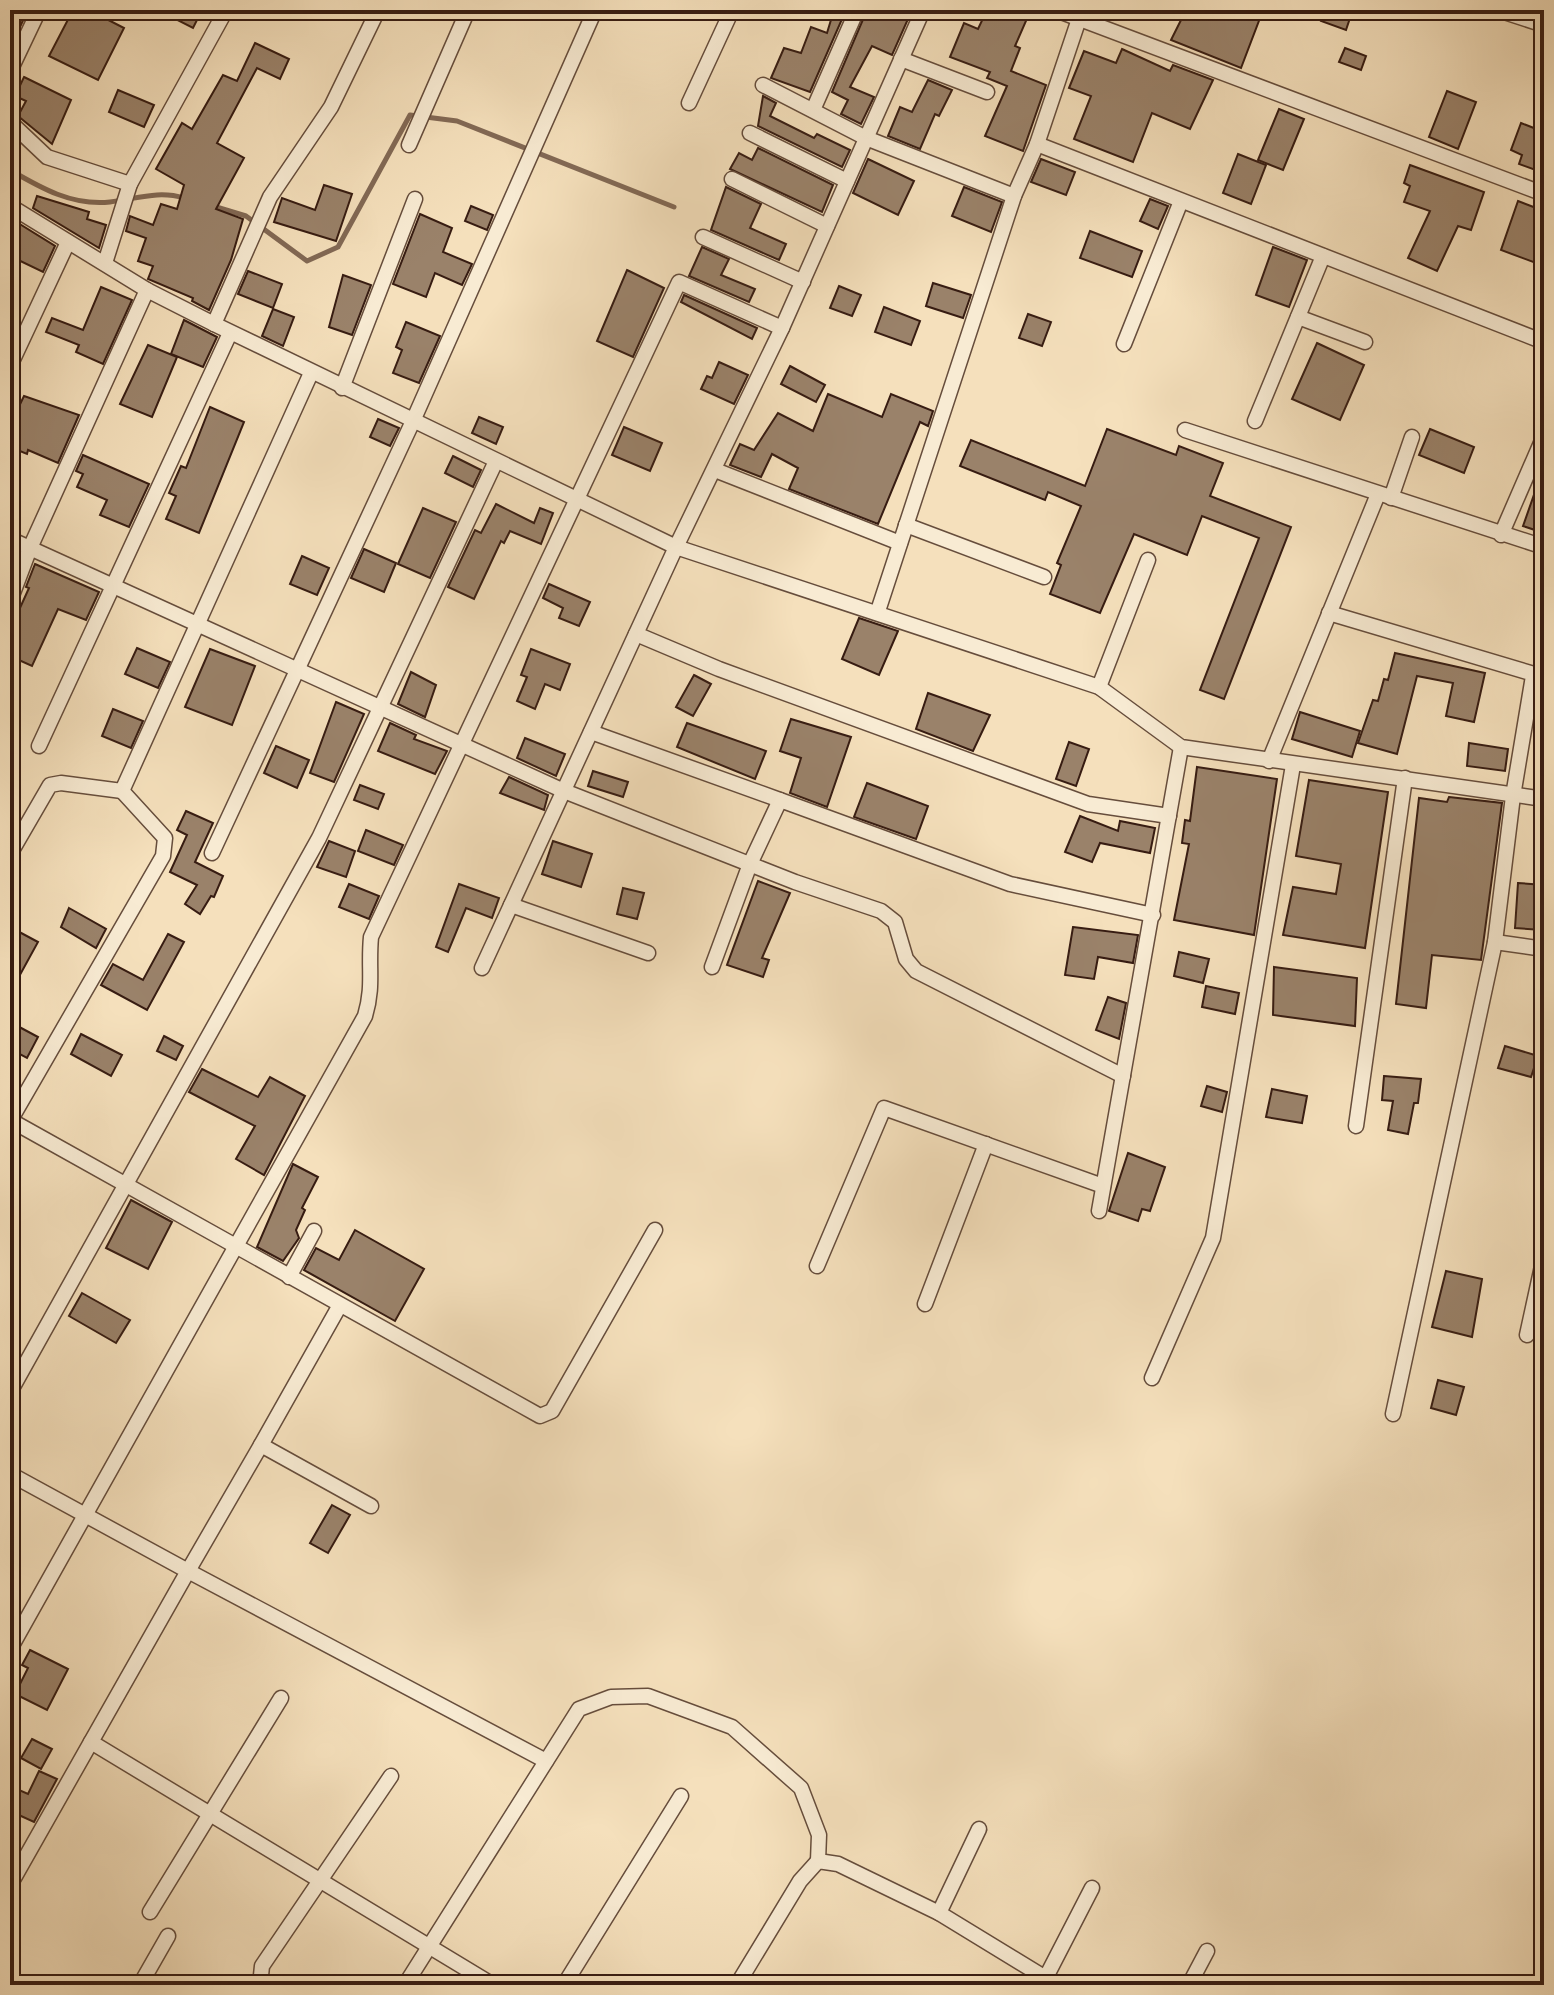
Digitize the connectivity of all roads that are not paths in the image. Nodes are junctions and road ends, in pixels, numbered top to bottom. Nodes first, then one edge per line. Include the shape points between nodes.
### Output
1 (39, 10) edge
2 (226, 10) edge
3 (378, 10) edge
4 (468, 10) edge
5 (595, 10) edge
6 (732, 10) edge
7 (857, 10) edge
8 (923, 10) edge
9 (1056, 10) edge
10 (1498, 10) edge
11 (1080, 15) edge
12 (1544, 25) edge
13 (901, 59) junction
14 (10, 71) edge
15 (763, 85) dead end
16 (987, 92) dead end
17 (689, 103) dead end
18 (813, 110) junction
19 (10, 122) edge
20 (750, 133) dead end
21 (866, 138) junction
22 (1037, 144) junction
23 (409, 145) dead end
24 (732, 179) dead end
25 (847, 181) junction
26 (129, 186) junction
27 (1544, 194) edge
28 (1014, 196) junction
29 (415, 199) dead end
30 (1181, 201) junction
31 (10, 206) edge
32 (827, 226) junction
33 (703, 237) dead end
34 (68, 242) junction
35 (1323, 256) junction
36 (105, 263) junction
37 (803, 282) junction
38 (147, 290) junction
39 (1298, 317) junction
40 (214, 324) junction
41 (782, 328) junction
42 (230, 333) junction
43 (1365, 342) dead end
44 (1544, 342) edge
45 (1124, 344) dead end
46 (10, 366) edge
47 (311, 373) junction
48 (342, 388) junction
49 (413, 421) junction
50 (1255, 421) dead end
51 (1185, 430) dead end
52 (1544, 436) edge
53 (1412, 437) dead end
54 (496, 461) junction
55 (715, 470) junction
56 (1384, 496) junction
57 (577, 500) junction
58 (906, 525) junction
59 (1501, 535) junction
60 (10, 539) edge
61 (900, 543) junction
62 (676, 547) junction
63 (1544, 547) edge
64 (30, 548) junction
65 (1148, 560) dead end
66 (1044, 577) dead end
67 (113, 586) junction
68 (10, 601) edge
69 (878, 611) junction
70 (1329, 613) junction
71 (198, 625) junction
72 (636, 634) junction
73 (295, 670) junction
74 (1539, 676) edge
75 (1099, 687) junction
76 (379, 709) junction
77 (591, 732) junction
78 (463, 745) junction
79 (39, 746) dead end
80 (1181, 747) junction
81 (1269, 761) junction
82 (1293, 765) junction
83 (1405, 778) junction
84 (122, 791) junction
85 (564, 791) junction
86 (1513, 796) junction
87 (1544, 799) edge
88 (780, 800) junction
89 (1169, 816) junction
90 (212, 853) dead end
91 (10, 854) edge
92 (750, 864) junction
93 (511, 905) junction
94 (1153, 915) junction
95 (1495, 942) junction
96 (1544, 949) edge
97 (648, 953) dead end
98 (712, 967) dead end
99 (482, 968) dead end
100 (1123, 1076) junction
101 (10, 1121) edge
102 (1356, 1126) dead end
103 (986, 1144) junction
104 (127, 1185) junction
105 (1103, 1186) junction
106 (1099, 1211) dead end
107 (655, 1230) dead end
108 (314, 1231) dead end
109 (234, 1246) junction
110 (1544, 1257) edge
111 (817, 1266) dead end
112 (289, 1277) junction
113 (925, 1304) dead end
114 (340, 1305) junction
115 (1527, 1335) dead end
116 (1152, 1378) dead end
117 (10, 1392) edge
118 (1393, 1414) dead end
119 (261, 1445) junction
120 (10, 1474) edge
121 (371, 1506) dead end
122 (87, 1515) junction
123 (188, 1571) junction
124 (10, 1649) edge
125 (281, 1698) dead end
126 (91, 1742) junction
127 (546, 1761) junction
128 (391, 1776) dead end
129 (681, 1796) dead end
130 (209, 1813) junction
131 (979, 1829) dead end
132 (818, 1861) junction
133 (321, 1881) junction
134 (10, 1885) edge
135 (1092, 1888) dead end
136 (150, 1912) dead end
137 (939, 1913) junction
138 (168, 1936) dead end
139 (429, 1946) junction
140 (1207, 1951) dead end
141 (1048, 1983) edge
142 (140, 1985) edge
143 (260, 1985) edge
144 (405, 1985) edge
145 (493, 1985) edge
146 (564, 1985) edge
147 (737, 1985) edge
148 (1189, 1985) edge

1 - 14 street
2 - 26 street
3 - 40 street via 331,107 270,197
4 - 23 street
5 - 49 street
6 - 17 street
7 - 18 street
8 - 13 street
9 - 11 street
10 - 12 street
11 - 22 street
11 - 27 street
13 - 16 street
13 - 21 street
15 - 18 street
18 - 21 street
19 - 26 street via 47,157
20 - 25 street
21 - 25 street
21 - 28 street
22 - 28 street
22 - 30 street
24 - 32 street
25 - 32 street
26 - 36 street
28 - 58 street
29 - 48 street
30 - 35 street
30 - 45 street
31 - 34 street
32 - 37 street
33 - 37 street
34 - 36 street
34 - 46 street
35 - 39 street
35 - 44 street
36 - 38 street
37 - 41 street
38 - 40 street
38 - 64 street
39 - 43 street
39 - 50 street
40 - 42 street
41 - 55 street
41 - 57 street via 679,282
42 - 47 street
42 - 67 street
47 - 48 street
47 - 71 street
48 - 49 street
49 - 54 street
49 - 73 street
51 - 56 street
52 - 59 street
53 - 56 street
54 - 57 street
54 - 76 street
55 - 61 street
55 - 62 street
56 - 59 street
56 - 70 street
57 - 62 street
57 - 78 street
58 - 61 street
58 - 66 street
59 - 63 street
60 - 64 street
61 - 69 street
62 - 69 street
62 - 72 street
64 - 67 street
64 - 68 street
65 - 75 street
67 - 71 street
67 - 79 street
69 - 75 street
70 - 74 street
70 - 81 street
71 - 73 street
71 - 84 street
72 - 77 street
72 - 89 street via 1088,804
73 - 76 street
73 - 90 street
74 - 86 street
75 - 80 street
76 - 78 street
76 - 104 street via 319,838
77 - 85 street
77 - 88 street
78 - 85 street
78 - 109 street via 371,937 373,988 365,1016
80 - 81 street
80 - 89 street
81 - 82 street
82 - 83 street
82 - 116 street via 1213,1238
83 - 86 street
83 - 102 street
84 - 91 street via 50,785
84 - 101 street via 165,838 163,856
85 - 92 street
85 - 93 street
86 - 87 street
86 - 95 street
88 - 92 street
88 - 94 street via 1010,884
89 - 94 street
92 - 98 street
92 - 100 street via 881,911 895,922 906,959 916,971
93 - 97 street
93 - 99 street
94 - 100 street
95 - 96 street
95 - 118 street
100 - 105 street
101 - 104 street
103 - 105 street
103 - 111 street via 884,1108
103 - 113 street
104 - 109 street
104 - 117 street
105 - 106 street
107 - 114 street via 552,1411 540,1416
108 - 112 street
109 - 112 street
109 - 122 street
110 - 115 street
112 - 114 street
114 - 119 street
119 - 121 street
119 - 123 street
120 - 122 street
122 - 123 street
122 - 124 street
123 - 126 street
123 - 127 street
125 - 130 street
126 - 130 street
126 - 134 street
127 - 132 street via 579,1709 611,1697 648,1696 732,1727 801,1788 819,1835
127 - 139 street
128 - 133 street
129 - 146 street
130 - 133 street
130 - 136 street
131 - 137 street
132 - 137 street via 838,1864
132 - 147 street via 800,1881
133 - 139 street
133 - 143 street via 262,1966
135 - 141 street
137 - 141 street
138 - 142 street
139 - 144 street
139 - 145 street
140 - 148 street

